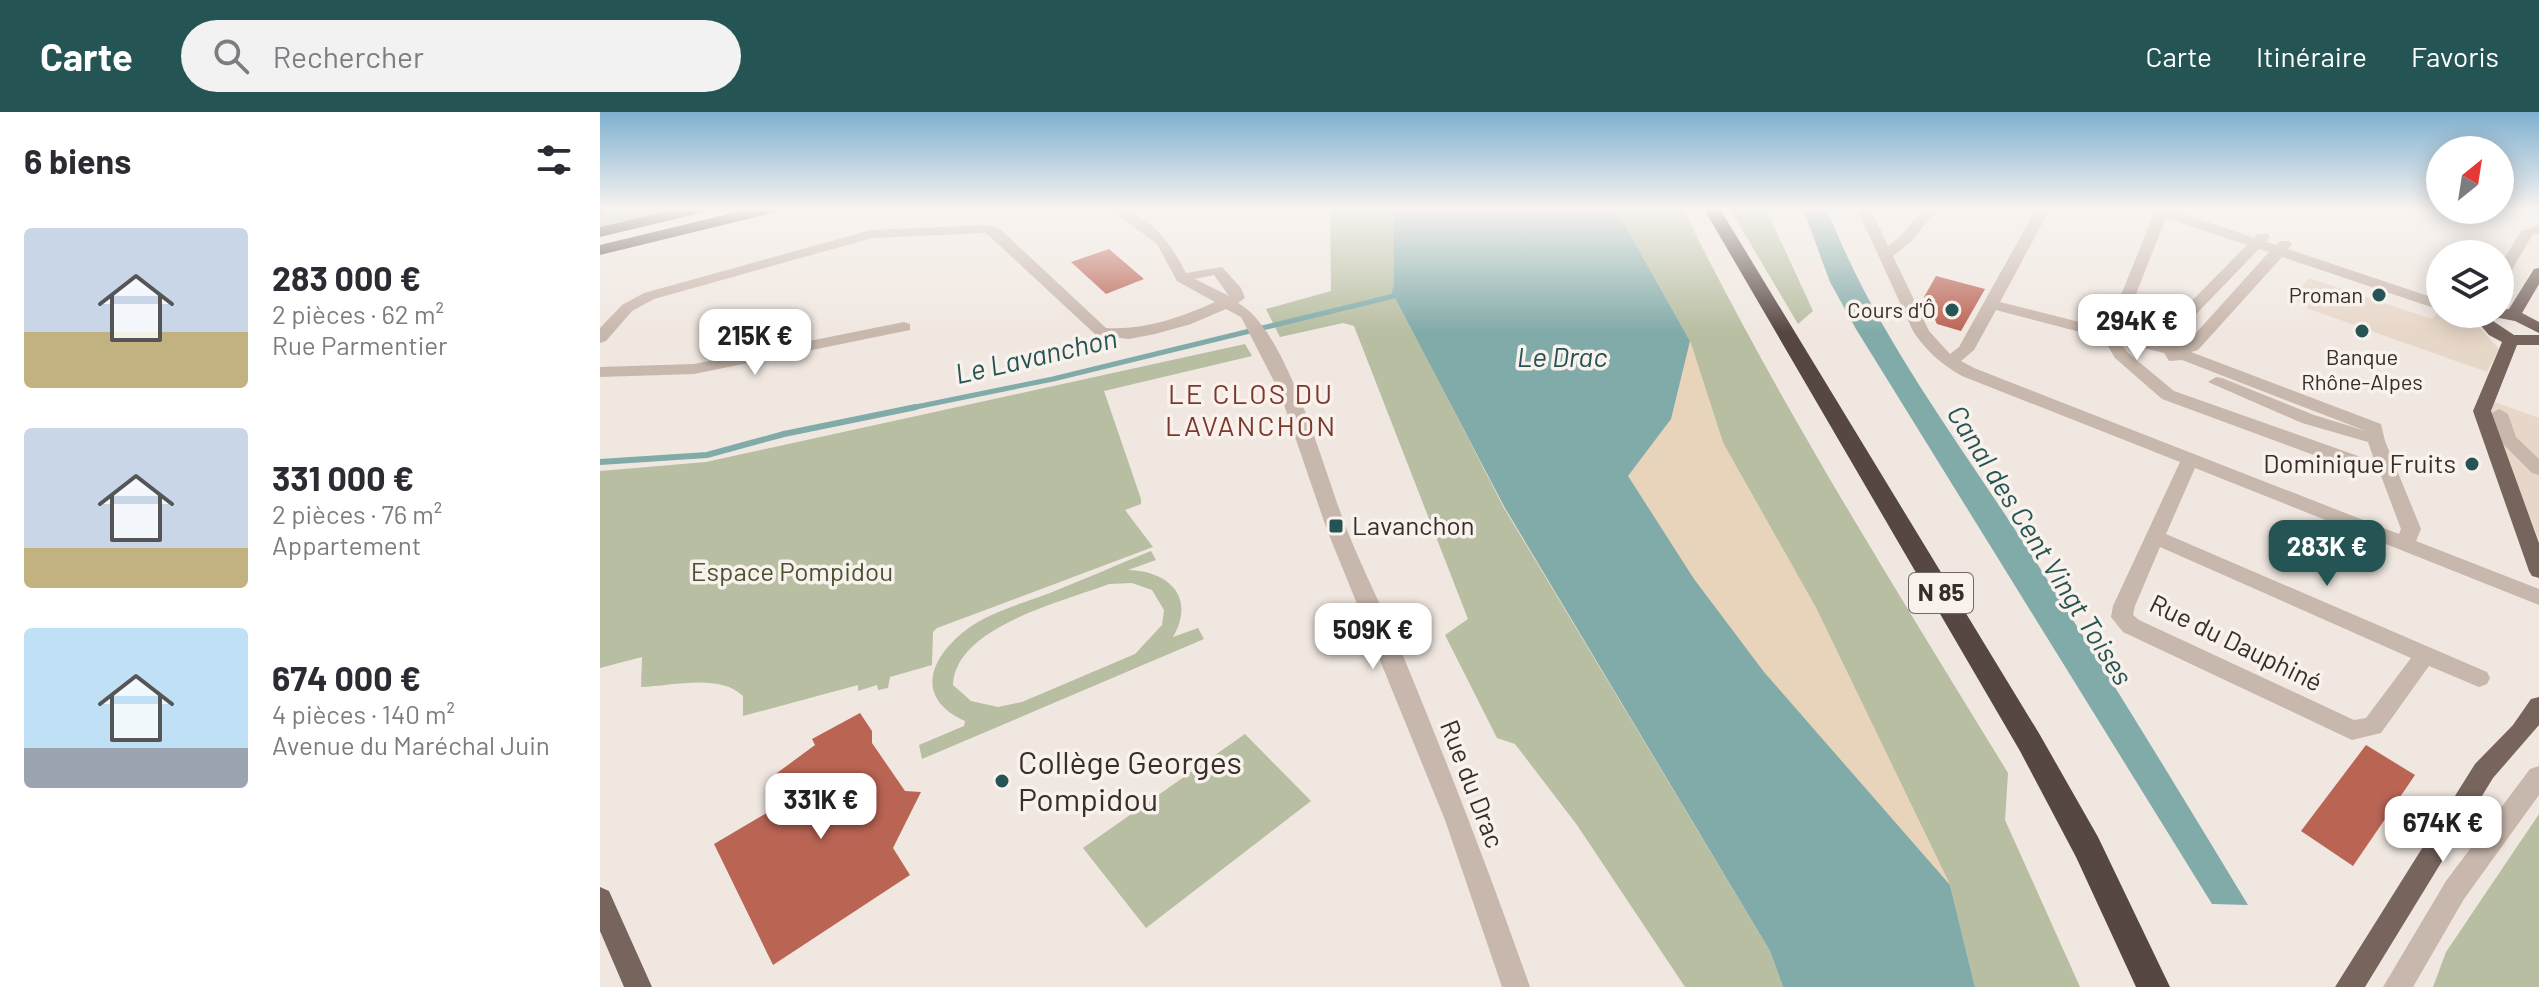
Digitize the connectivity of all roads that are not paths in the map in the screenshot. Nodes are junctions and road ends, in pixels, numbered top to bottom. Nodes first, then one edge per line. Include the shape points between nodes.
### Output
1 (813, 250) edge
2 (1014, 250) edge
3 (1167, 250) edge
4 (1736, 250) edge
5 (1884, 250) edge
6 (1892, 250) edge
7 (2021, 250) edge
8 (2147, 250) edge
9 (2250, 250) edge
10 (2280, 250) edge
11 (2287, 250) edge
12 (2288, 250) edge
13 (1886, 254) junction
14 (2539, 272) edge
15 (1182, 278) junction
16 (2426, 291) edge
17 (2426, 300) edge
18 (1230, 302) junction
19 (1991, 304) junction
20 (2514, 312) edge
21 (2514, 321) edge
22 (904, 327) dead end
23 (2493, 328) edge
24 (2539, 328) edge
25 (1155, 329) junction
26 (2112, 335) junction
27 (600, 338) edge
28 (2511, 339) junction
29 (2539, 340) edge
30 (2171, 350) junction
31 (1950, 362) junction
32 (600, 372) edge
33 (2499, 414) dead end
34 (2190, 460) junction
35 (2539, 469) edge
36 (2391, 473) junction
37 (2157, 538) junction
38 (2405, 545) junction
39 (2539, 571) edge
40 (2539, 597) edge
41 (2425, 655) junction
42 (2479, 678) dead end
43 (2539, 706) edge
44 (2539, 776) edge
45 (600, 900) edge
46 (638, 987) edge
47 (1516, 987) edge
48 (2153, 987) edge
49 (2349, 987) edge
50 (2397, 987) edge

1 - 27 street via 668,289 627,308
2 - 25 street via 1102,332
3 - 15 street
4 - 48 highway, N 85 via 2030,743 2087,847
5 - 13 street
6 - 13 street
7 - 19 street
8 - 26 street
9 - 30 street via 2164,338
10 - 30 street via 2192,347
11 - 17 street
12 - 16 street
13 - 31 street via 1932,349
14 - 20 main road
15 - 18 street, Rue du Drac
15 - 18 street via 1217,270 1236,291 1237,298
15 - 25 street via 1178,282 1192,298 1183,312
18 - 25 street
18 - 47 street, Rue du Drac via 1247,314 1289,393 1337,530 1458,820
19 - 26 street
19 - 31 street via 1966,350
21 - 24 main road
22 - 32 street via 694,369
23 - 28 main road
26 - 30 street
26 - 36 street via 2121,355 2168,395
28 - 29 main road
28 - 39 main road via 2482,411
30 - 36 street via 2190,371 2376,441
31 - 34 street
33 - 35 street via 2508,439
34 - 37 street, Rue du Dauphiné
34 - 38 street
36 - 38 street via 2411,529
37 - 41 street
37 - 41 street, Rue du Dauphiné via 2122,617 2143,632 2352,730 2373,726
38 - 40 street
41 - 42 street
43 - 49 main road via 2484,771
44 - 50 street via 2455,890
45 - 46 main road

